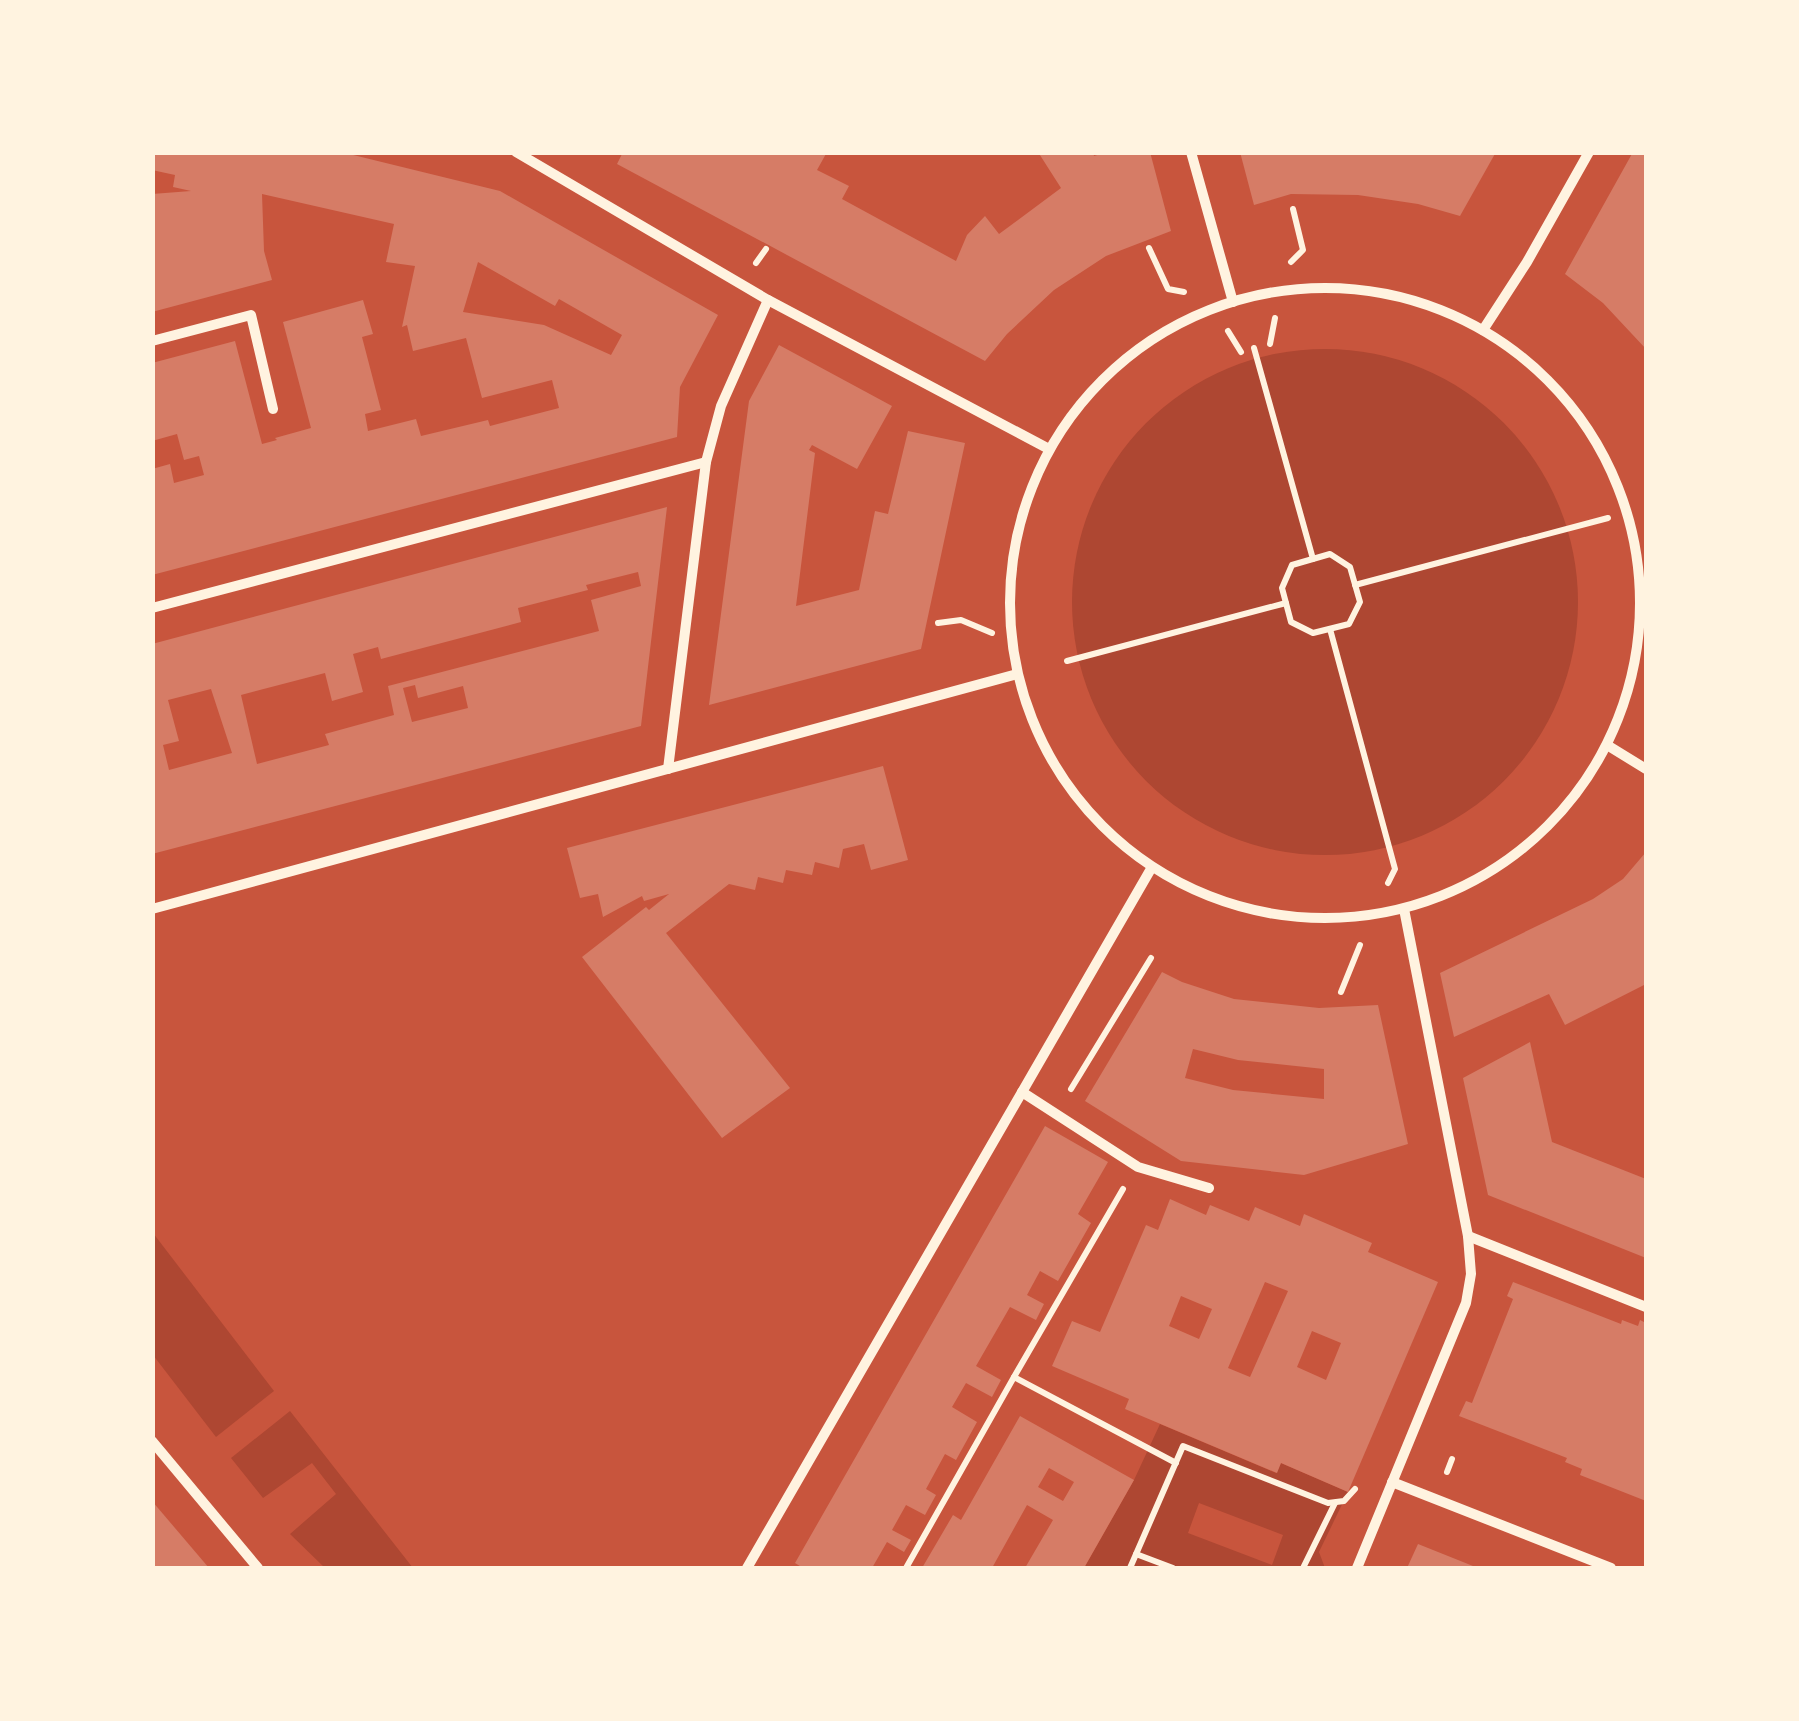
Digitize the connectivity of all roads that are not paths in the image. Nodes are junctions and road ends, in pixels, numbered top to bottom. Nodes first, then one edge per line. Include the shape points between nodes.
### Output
1 (516, 152) edge
2 (1192, 152) edge
3 (1589, 152) edge
4 (768, 300) junction
5 (1233, 302) junction
6 (1482, 330) junction
7 (152, 340) edge
8 (274, 408) dead end
9 (1049, 449) junction
10 (706, 462) junction
11 (152, 608) edge
12 (1017, 674) junction
13 (1607, 746) junction
14 (1646, 769) edge
15 (668, 770) junction
16 (1152, 866) junction
17 (152, 908) edge
18 (1404, 909) junction
19 (1022, 1092) junction
20 (1210, 1188) dead end
21 (1468, 1236) junction
22 (1646, 1307) edge
23 (152, 1441) edge
24 (1392, 1482) junction
25 (258, 1568) edge
26 (746, 1568) edge
27 (1356, 1568) edge
28 (1611, 1568) edge

1 - 4 street
2 - 5 street
3 - 6 street
4 - 9 street
4 - 10 street via 722,406
5 - 6 street via 1315,289 1385,293
5 - 9 street via 1188,319 1108,373
6 - 13 street via 1531,364 1572,406 1605,456 1629,512 1640,570 1640,630 1629,688
7 - 8 street via 251,316
9 - 12 street via 1024,506 1011,567
10 - 11 street
10 - 15 street
12 - 15 street
12 - 16 street via 1063,780 1119,842
13 - 14 street
13 - 18 street via 1568,805 1516,854
15 - 17 street
16 - 18 street via 1220,900 1295,916
16 - 19 street
18 - 21 street
19 - 20 street via 1138,1167
19 - 26 street
21 - 22 street
21 - 24 street via 1466,1302
23 - 25 street
24 - 27 street
24 - 28 street

